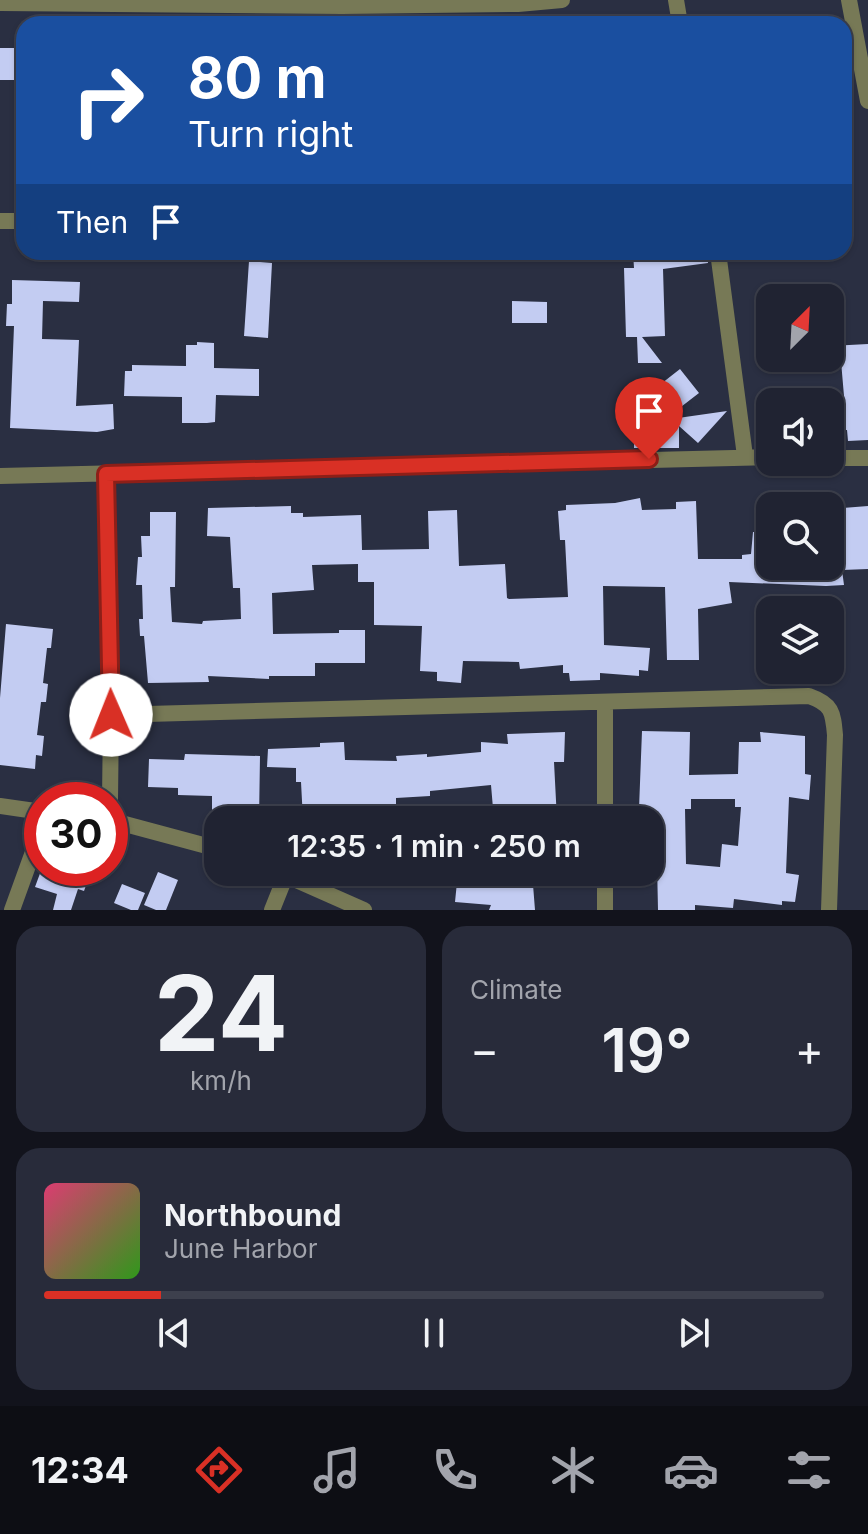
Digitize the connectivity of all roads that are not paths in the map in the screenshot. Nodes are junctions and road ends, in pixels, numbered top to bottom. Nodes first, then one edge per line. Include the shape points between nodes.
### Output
1 (562, 0) edge
2 (849, 0) edge
3 (0, 3) edge
4 (868, 101) edge
5 (719, 260) edge
6 (745, 456) junction
7 (756, 456) edge
8 (844, 458) edge
9 (868, 458) edge
10 (106, 474) junction
11 (0, 476) edge
12 (605, 703) junction
13 (111, 715) junction
14 (110, 782) edge
15 (0, 806) edge
16 (605, 806) edge
17 (24, 809) edge
18 (128, 825) edge
19 (204, 845) edge
20 (24, 877) edge
21 (279, 886) edge
22 (309, 886) edge
23 (605, 886) edge
24 (12, 910) edge
25 (272, 910) edge
26 (364, 910) edge
27 (605, 910) edge
28 (829, 910) edge

1 - 3 street via 342,6
2 - 4 street
5 - 6 street
6 - 7 street
6 - 10 street
8 - 9 street
10 - 11 street
10 - 13 street
12 - 13 street
12 - 16 street
12 - 28 street via 809,696 825,702 835,735
13 - 14 street
15 - 17 street
18 - 19 street
20 - 24 street
21 - 25 street
22 - 26 street
23 - 27 street

